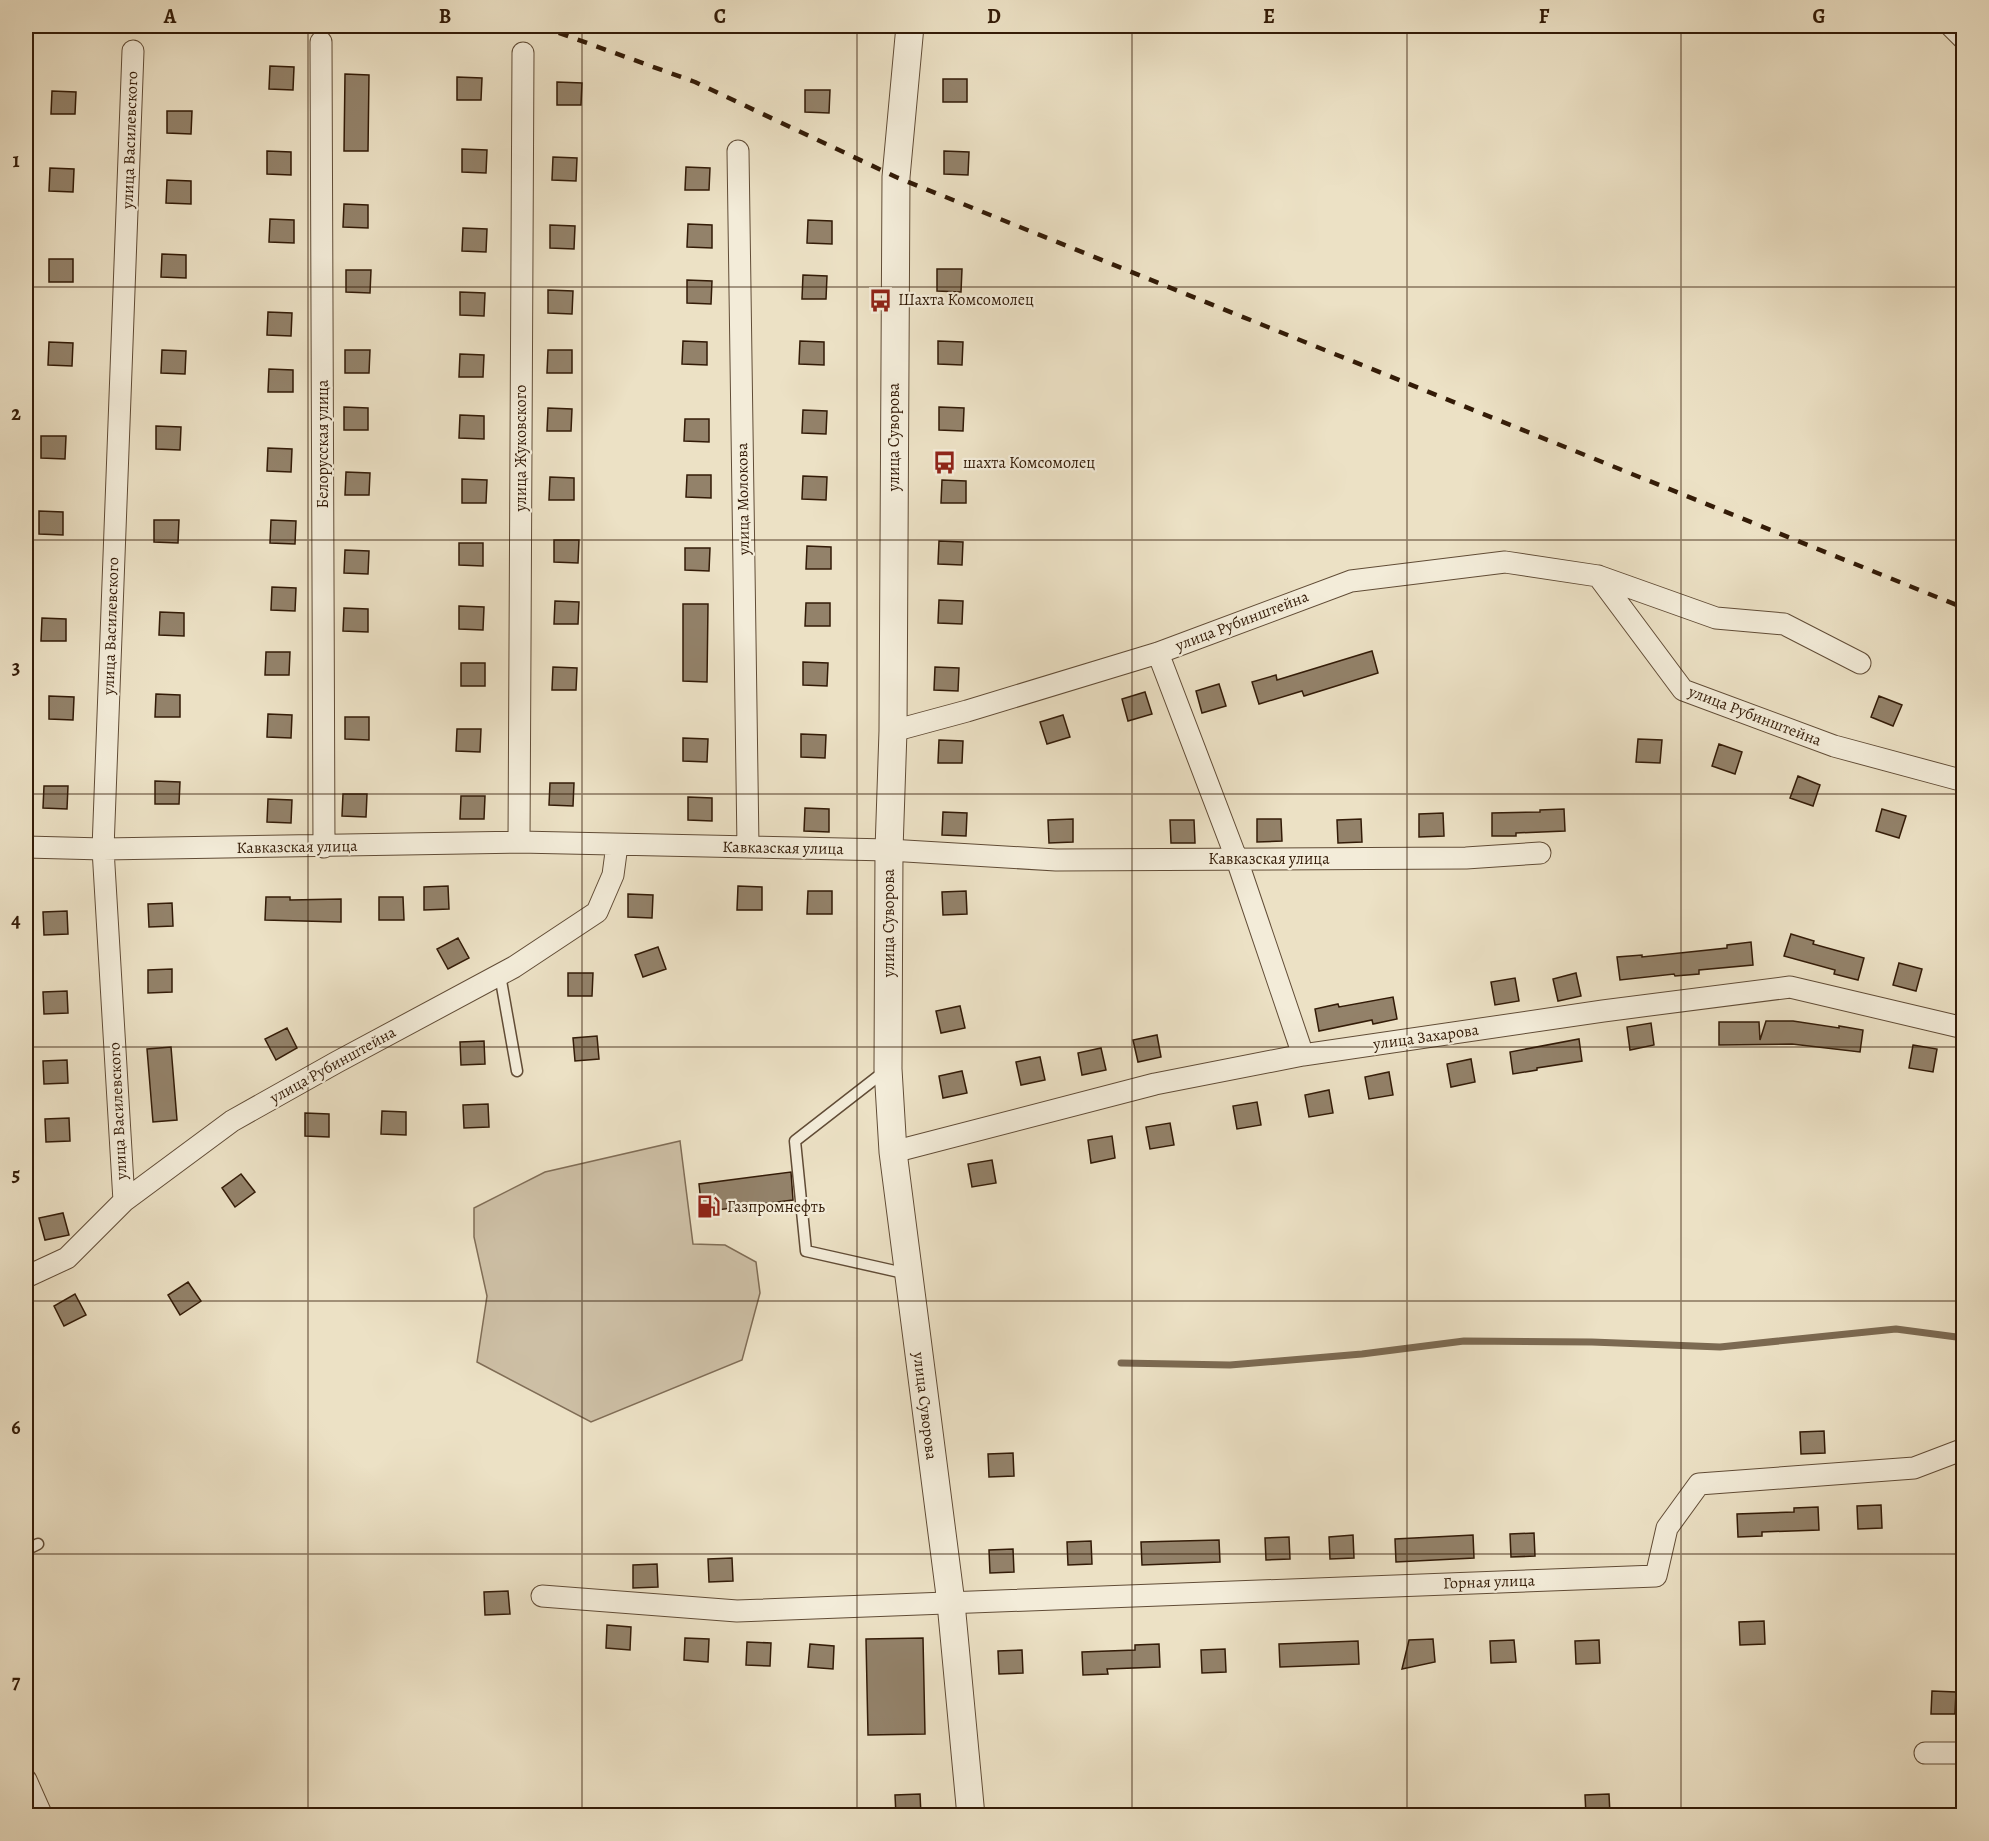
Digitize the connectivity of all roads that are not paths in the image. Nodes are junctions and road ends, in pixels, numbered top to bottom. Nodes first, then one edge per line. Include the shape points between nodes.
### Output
1 (910, 26) edge
2 (1951, 26) edge
3 (1964, 39) edge
4 (321, 42) dead end
5 (134, 51) dead end
6 (523, 53) dead end
7 (738, 151) dead end
8 (1598, 576) junction
9 (1158, 652) junction
10 (1860, 663) dead end
11 (893, 730) junction
12 (1964, 781) edge
13 (519, 842) junction
14 (617, 845) junction
15 (324, 847) junction
16 (748, 847) junction
17 (26, 848) edge
18 (103, 849) junction
19 (889, 850) junction
20 (1540, 853) dead end
21 (1237, 860) junction
22 (500, 975) junction
23 (1964, 1028) edge
24 (1303, 1055) junction
25 (888, 1069) junction
26 (517, 1071) dead end
27 (892, 1152) junction
28 (124, 1201) junction
29 (908, 1274) junction
30 (26, 1277) edge
31 (1964, 1449) edge
32 (38, 1544) dead end
33 (26, 1550) edge
34 (542, 1596) dead end
35 (951, 1603) junction
36 (1924, 1752) dead end
37 (1964, 1754) edge
38 (26, 1780) edge
39 (42, 1815) edge
40 (971, 1815) edge

1 - 11 street, улица Суворова via 896,177
2 - 3 street
4 - 15 street, Белорусская улица
5 - 18 street, улица Василевского
6 - 13 street, улица Жуковского
7 - 16 street, улица Молокова
8 - 9 street, улица Рубинштейна via 1505,562 1350,581
8 - 10 street, улица Рубинштейна via 1716,618 1784,624
8 - 12 street, улица Рубинштейна via 1683,690 1834,746
9 - 11 street, улица Рубинштейна
9 - 21 street
11 - 19 street, улица Суворова
13 - 14 street, Кавказская улица
13 - 15 street, Кавказская улица
14 - 16 street, Кавказская улица
14 - 22 street, улица Рубинштейна via 613,875 597,912
15 - 18 street, Кавказская улица
16 - 19 street, Кавказская улица
17 - 18 street, Кавказская улица
18 - 28 street, улица Василевского
19 - 21 street, Кавказская улица via 1056,860
19 - 25 street, улица Суворова
20 - 21 street, Кавказская улица via 1466,858
21 - 24 street
22 - 26 lane
22 - 28 street, улица Рубинштейна via 232,1121
23 - 24 street, улица Захарова via 1790,987
24 - 27 street, улица Захарова via 1155,1084
25 - 27 street, улица Суворова
25 - 29 lane via 795,1141 797,1163 806,1251
27 - 29 street, улица Суворова
28 - 30 street, улица Рубинштейна via 67,1258
29 - 35 street, улица Суворова
31 - 35 street, Горная улица via 1914,1468 1699,1484 1667,1528 1656,1576
32 - 33 lane
34 - 35 street via 737,1611
35 - 40 street, улица Суворова
36 - 37 street
38 - 39 street

